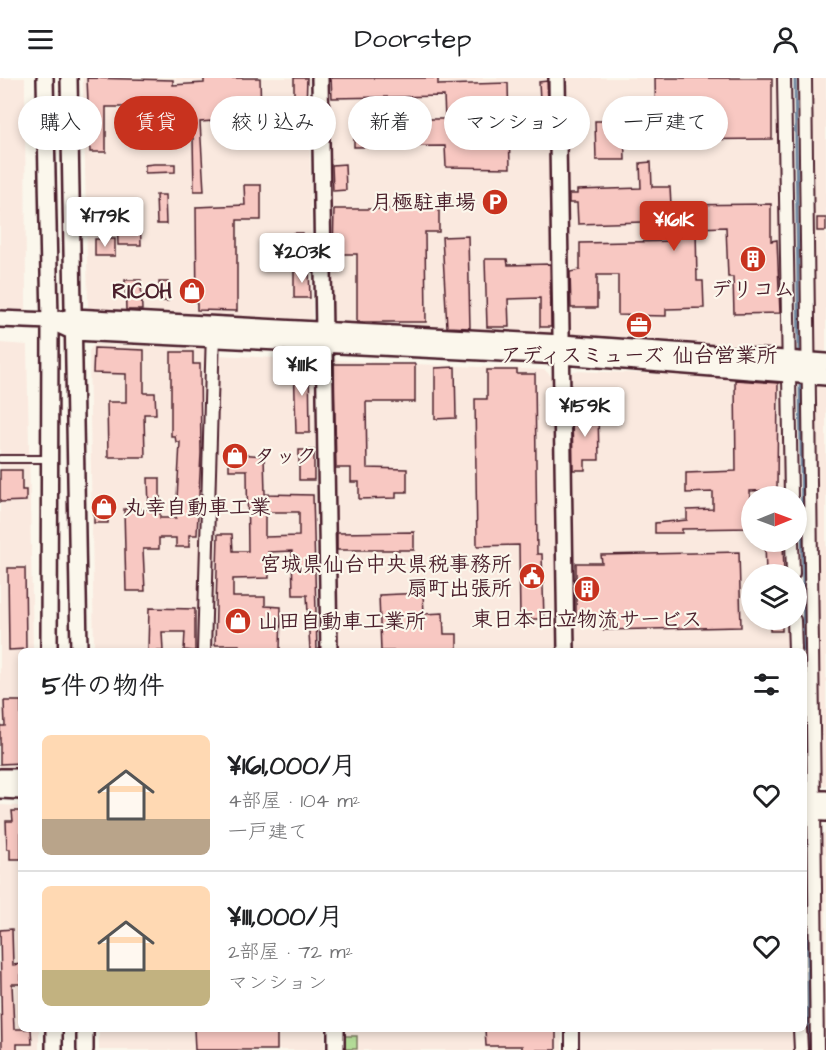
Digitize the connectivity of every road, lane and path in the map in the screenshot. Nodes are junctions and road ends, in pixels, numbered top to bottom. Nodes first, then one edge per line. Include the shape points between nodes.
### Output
1 (45, 78) edge
2 (69, 78) edge
3 (320, 78) edge
4 (557, 78) edge
5 (784, 78) edge
6 (805, 78) edge
7 (0, 319) edge
8 (50, 321) junction
9 (74, 324) junction
10 (213, 331) junction
11 (322, 337) junction
12 (562, 349) junction
13 (788, 359) junction
14 (808, 361) junction
15 (826, 362) edge
16 (789, 376) junction
17 (809, 377) junction
18 (826, 377) edge
19 (0, 459) edge
20 (50, 459) junction
21 (791, 486) edge
22 (794, 630) edge
23 (50, 648) edge
24 (79, 648) edge
25 (204, 648) edge
26 (329, 648) edge
27 (566, 648) edge
28 (795, 648) edge
29 (0, 777) edge
30 (18, 777) edge
31 (0, 790) edge
32 (18, 791) edge
33 (815, 806) edge
34 (54, 1032) edge
35 (85, 1032) edge
36 (336, 1032) edge
37 (572, 1032) edge
38 (800, 1032) edge
39 (54, 1050) edge
40 (85, 1050) edge
41 (336, 1050) edge
42 (572, 1050) edge
43 (801, 1050) edge
44 (817, 1050) edge

1 - 8 street
2 - 9 street
3 - 11 street
4 - 12 street
5 - 13 street
6 - 14 street
7 - 8 street
8 - 9 street
8 - 20 street
9 - 10 street
9 - 24 street
10 - 11 street
10 - 25 street
11 - 12 street
11 - 26 street
12 - 13 street
12 - 16 street
12 - 27 street
13 - 14 street
13 - 16 street
14 - 15 street
14 - 17 street
16 - 17 street
16 - 21 street
17 - 18 street
17 - 33 street
19 - 20 lane
20 - 23 street
22 - 28 street
29 - 30 street
31 - 32 street
33 - 44 street
34 - 39 street
35 - 40 street
36 - 41 street
37 - 42 street
38 - 43 street

